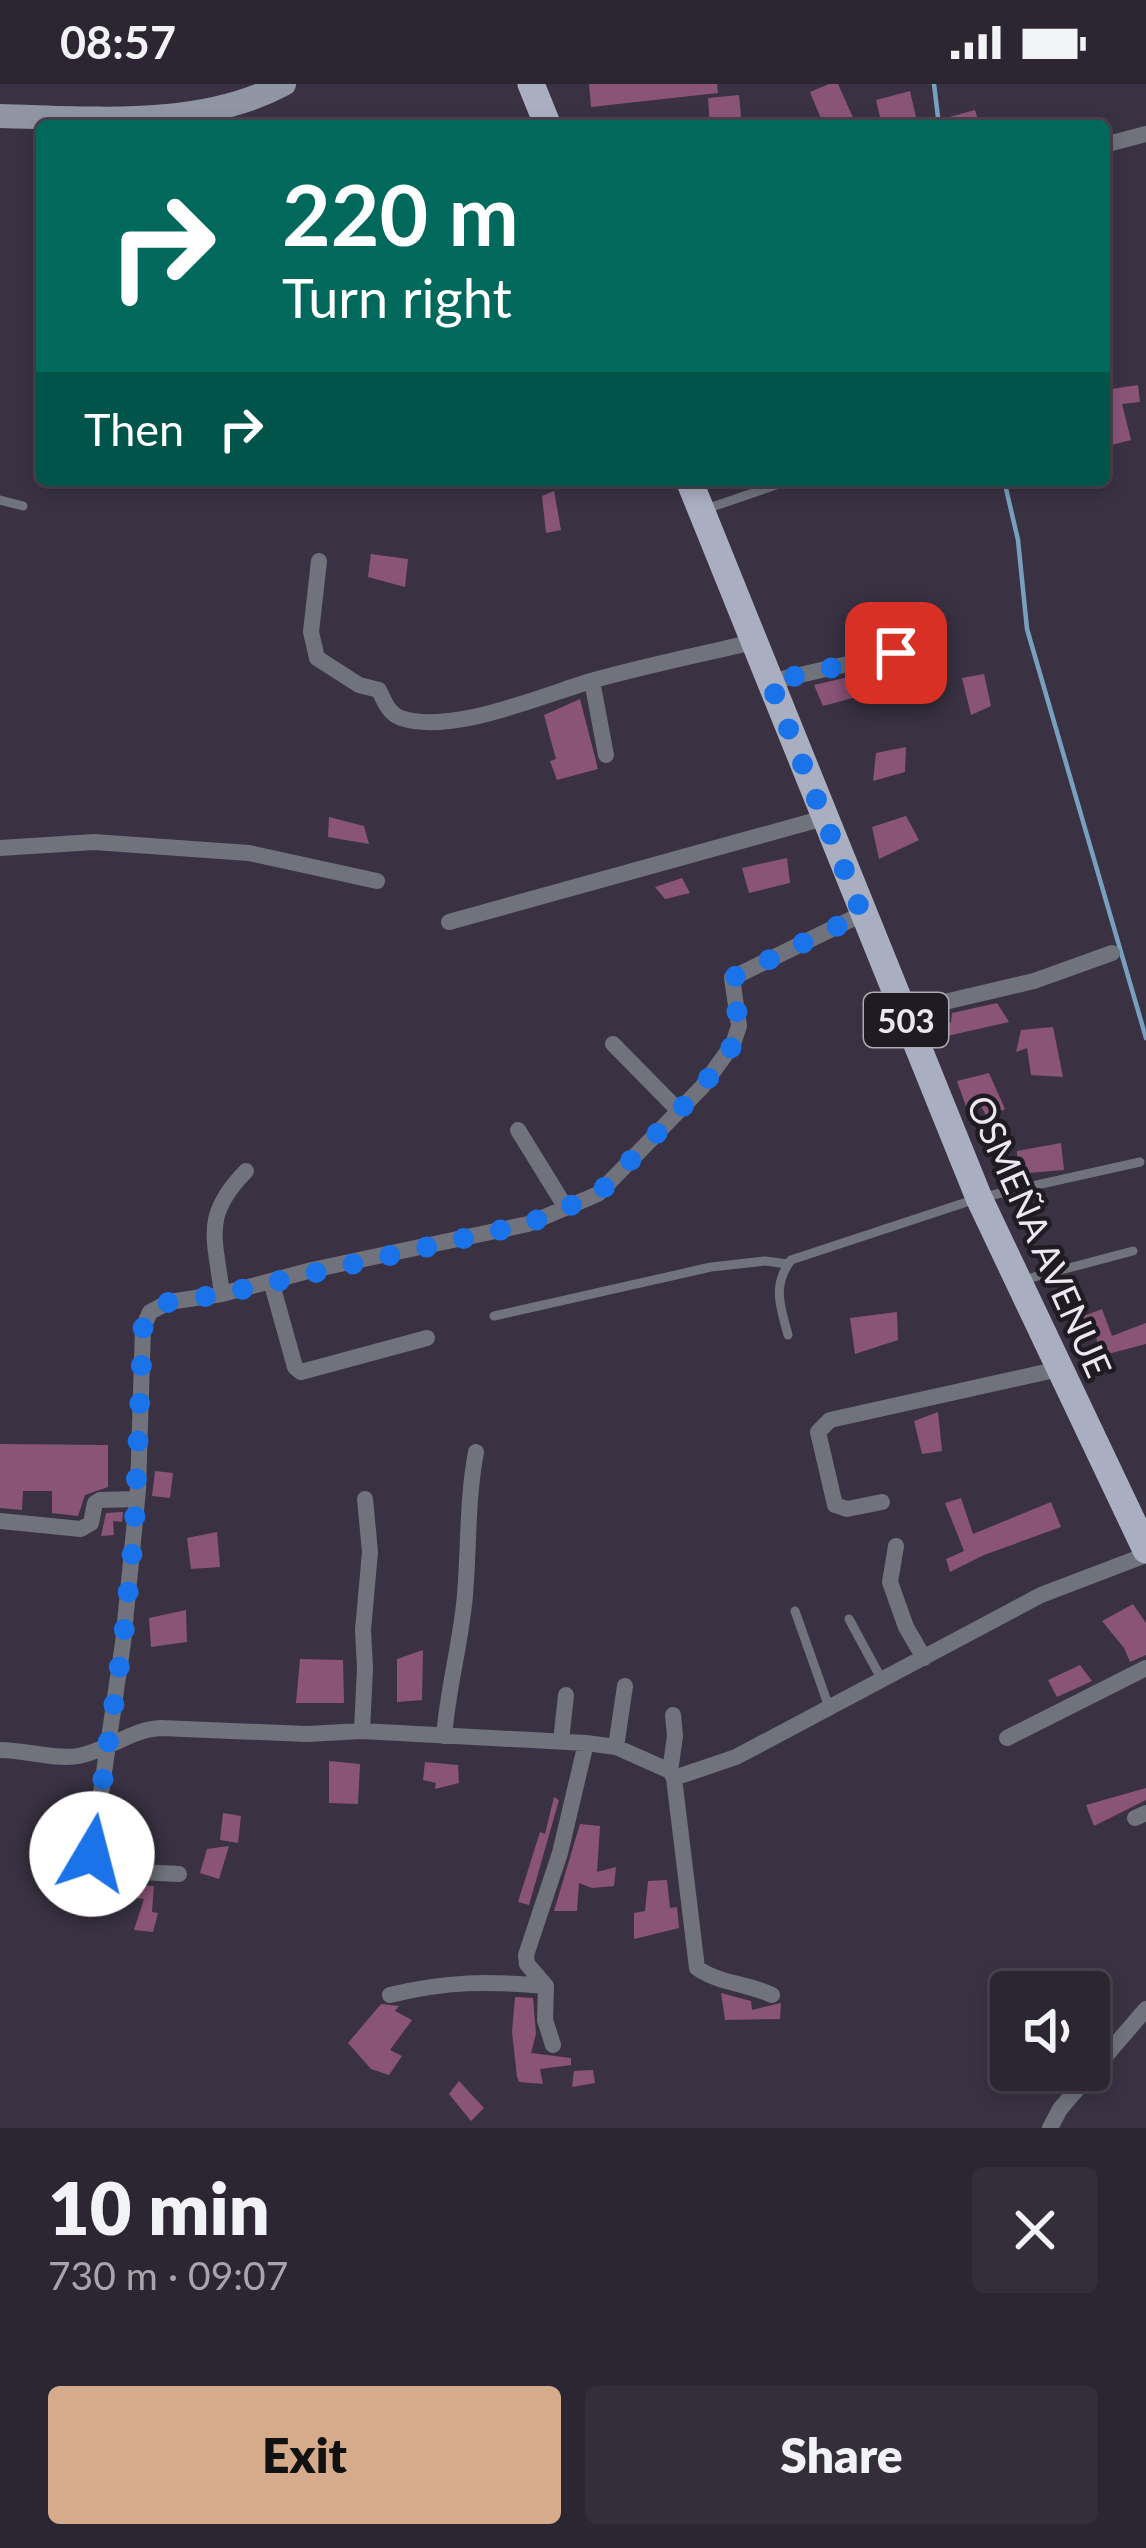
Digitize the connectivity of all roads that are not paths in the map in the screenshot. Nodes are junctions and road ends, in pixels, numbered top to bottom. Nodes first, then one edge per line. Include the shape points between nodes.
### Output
1 (284, 84) edge
2 (531, 84) edge
3 (0, 116) edge
4 (546, 120) edge
5 (1146, 134) edge
6 (1110, 143) edge
7 (691, 486) edge
8 (773, 486) edge
9 (0, 500) edge
10 (23, 506) dead end
11 (701, 511) junction
12 (319, 561) dead end
13 (753, 642) junction
14 (922, 643) dead end
15 (592, 681) junction
16 (770, 682) junction
17 (606, 755) dead end
18 (824, 818) junction
19 (0, 848) edge
20 (377, 881) dead end
21 (862, 914) junction
22 (449, 922) dead end
23 (1112, 953) dead end
24 (902, 1012) junction
25 (613, 1044) dead end
26 (678, 1110) junction
27 (518, 1130) dead end
28 (1140, 1162) dead end
29 (247, 1171) dead end
30 (979, 1198) junction
31 (566, 1208) junction
32 (1133, 1251) dead end
33 (788, 1264) junction
34 (271, 1281) junction
35 (1018, 1281) junction
36 (222, 1294) junction
37 (494, 1316) dead end
38 (788, 1335) dead end
39 (427, 1338) dead end
40 (1059, 1369) junction
41 (476, 1452) dead end
42 (365, 1498) dead end
43 (137, 1499) junction
44 (882, 1502) dead end
45 (0, 1521) edge
46 (896, 1546) dead end
47 (1145, 1546) edge
48 (795, 1611) dead end
49 (849, 1619) dead end
50 (924, 1658) junction
51 (1146, 1668) edge
52 (882, 1680) junction
53 (626, 1686) dead end
54 (566, 1695) dead end
55 (829, 1707) junction
56 (673, 1715) dead end
57 (362, 1731) junction
58 (444, 1736) junction
59 (1007, 1738) dead end
60 (561, 1741) junction
61 (586, 1743) junction
62 (616, 1747) junction
63 (107, 1748) junction
64 (0, 1750) edge
65 (672, 1775) junction
66 (179, 1874) dead end
67 (546, 1986) junction
68 (390, 1995) dead end
69 (772, 1995) dead end
70 (1146, 2009) edge
71 (553, 2045) dead end
72 (1050, 2128) edge

1 - 3 street via 201,111
2 - 4 main road
5 - 6 street
7 - 11 main road, OSMEÑA AVENUE / 503
8 - 11 lane
9 - 10 lane
11 - 13 main road, OSMEÑA AVENUE / 503
12 - 15 street via 310,632 317,658 380,690 399,718 495,712
13 - 15 street
13 - 16 main road, OSMEÑA AVENUE / 503
14 - 16 street
15 - 17 street
16 - 18 main road, OSMEÑA AVENUE / 503
18 - 21 main road, OSMEÑA AVENUE / 503
18 - 22 street
19 - 20 street via 94,842 249,853
21 - 24 main road, OSMEÑA AVENUE / 503
21 - 26 street via 732,978 738,1036
23 - 24 street
24 - 30 main road, OSMEÑA AVENUE / 503
25 - 26 street
26 - 31 street via 608,1187
27 - 31 street
28 - 30 lane
29 - 36 street via 221,1196 214,1223
30 - 33 lane
30 - 35 main road, OSMEÑA AVENUE / 503
31 - 34 street via 527,1224
32 - 35 lane
33 - 37 lane via 711,1267
33 - 38 lane via 777,1298
34 - 36 street
34 - 39 street via 302,1372
35 - 40 main road, OSMEÑA AVENUE / 503
36 - 43 street via 169,1302 150,1312 143,1328
40 - 44 street via 830,1420 818,1432 836,1505
40 - 47 main road, OSMEÑA AVENUE / 503
41 - 58 street
42 - 57 street
43 - 45 street via 100,1500 81,1529
43 - 63 street
46 - 50 street via 892,1587
47 - 50 street
48 - 55 lane
49 - 52 lane
50 - 52 street
51 - 59 street
52 - 55 street
53 - 62 street
54 - 60 street
55 - 65 street via 736,1757
56 - 65 street
57 - 58 street
57 - 63 street via 160,1727
58 - 60 street
60 - 61 street
61 - 62 street
61 - 67 street via 526,1955
62 - 65 street
63 - 64 street via 58,1757
63 - 66 street via 95,1863
65 - 69 street via 697,1968
67 - 68 street via 478,1980
67 - 71 street
70 - 72 street

